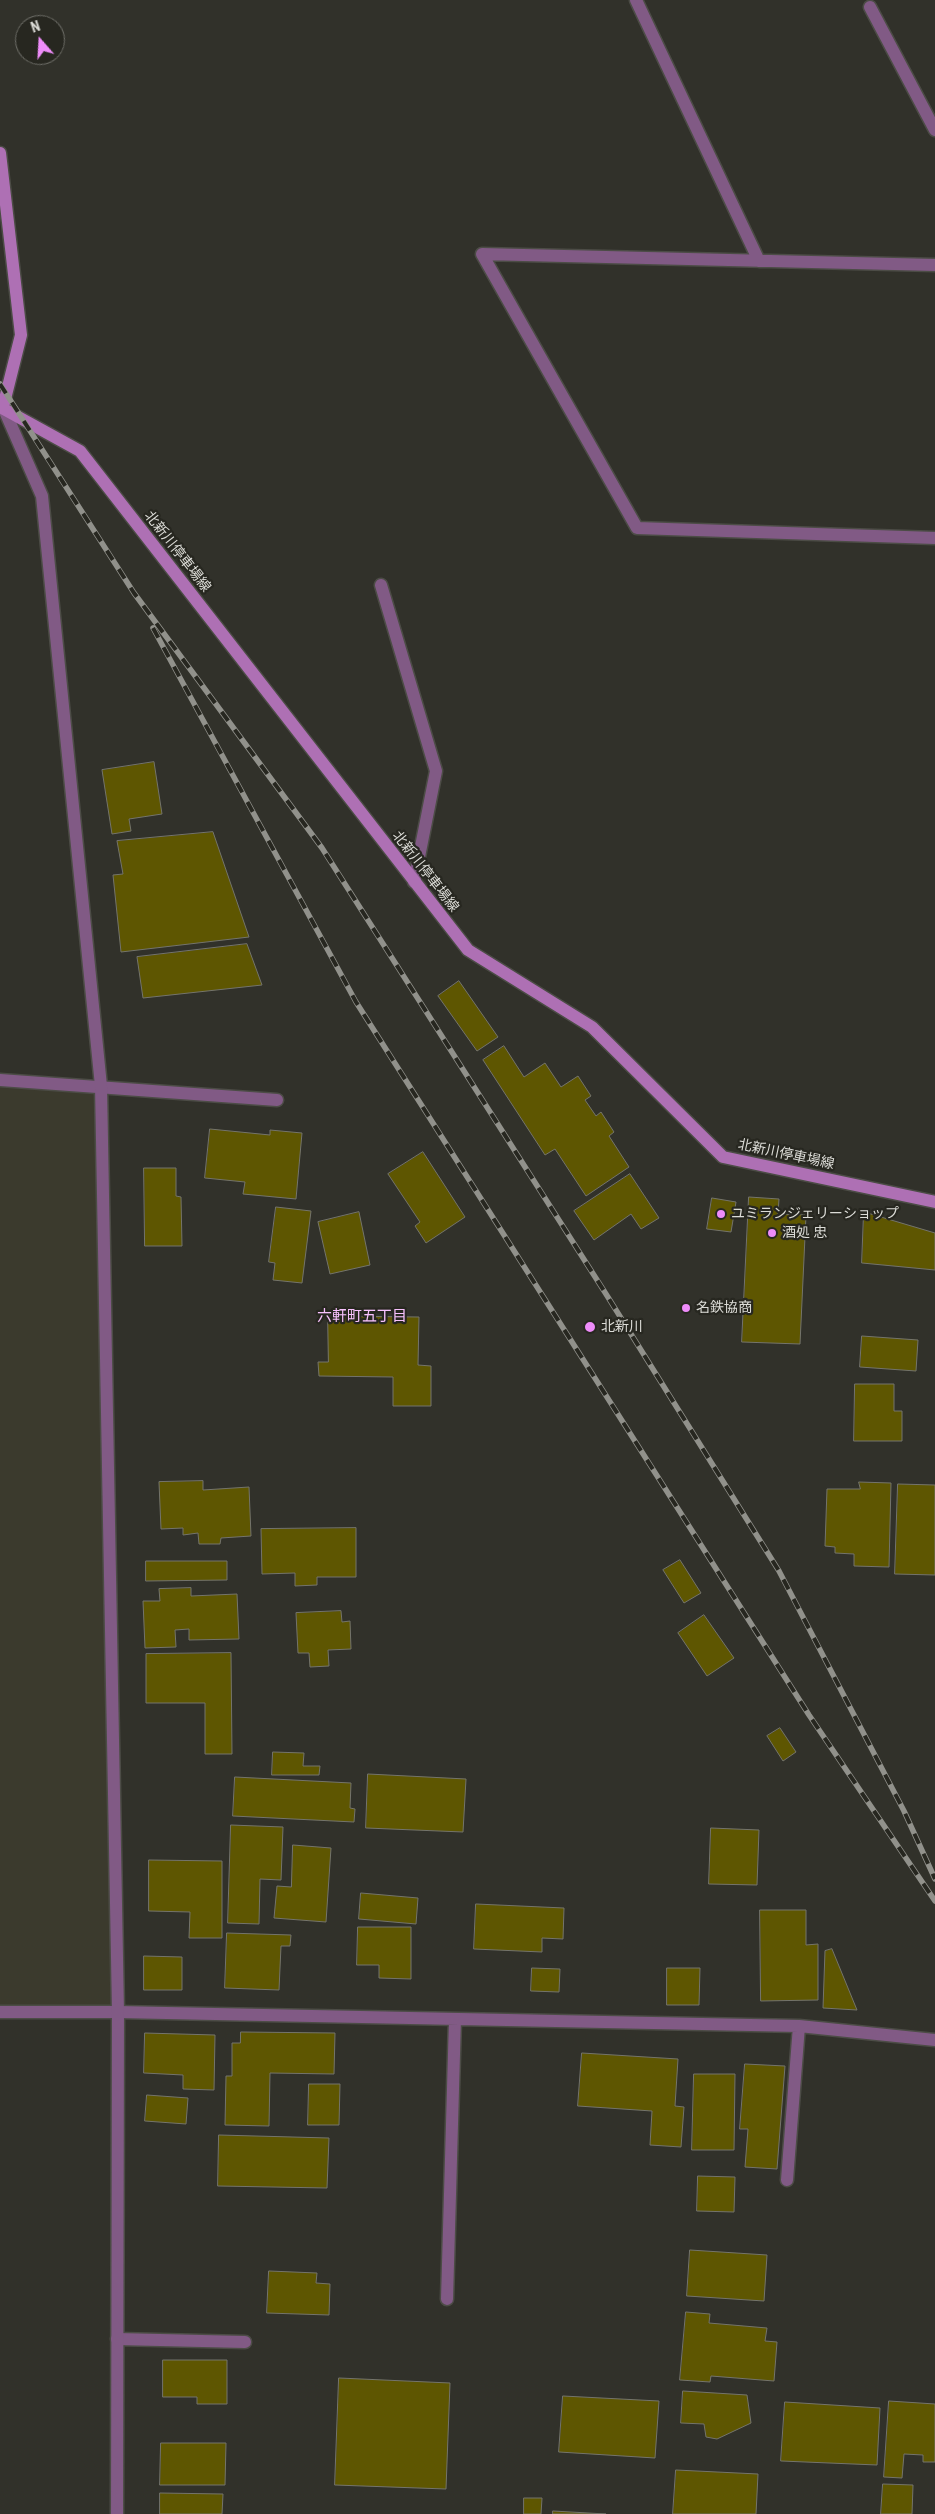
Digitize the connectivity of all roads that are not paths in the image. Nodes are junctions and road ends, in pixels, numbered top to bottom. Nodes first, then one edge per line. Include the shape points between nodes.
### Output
1 (636, 0) edge
2 (870, 6) dead end
3 (935, 130) edge
4 (0, 153) edge
5 (759, 261) junction
6 (935, 265) edge
7 (1, 407) edge
8 (935, 538) edge
9 (381, 585) dead end
10 (414, 882) junction
11 (0, 1080) edge
12 (102, 1086) junction
13 (276, 1100) dead end
14 (935, 1202) edge
15 (0, 2012) edge
16 (118, 2012) junction
17 (455, 2020) junction
18 (799, 2026) junction
19 (935, 2040) edge
20 (787, 2180) dead end
21 (447, 2299) dead end
22 (117, 2339) junction
23 (245, 2342) dead end
24 (117, 2514) edge

1 - 5 street
2 - 3 street
4 - 7 main road via 21,336
5 - 6 street
5 - 8 street via 482,254 637,528
7 - 10 main road, 北新川停車場線 via 80,451
7 - 12 street via 42,496
9 - 10 street via 436,771
10 - 14 main road, 北新川停車場線 via 468,950 592,1026 723,1157
11 - 12 street
12 - 13 street
12 - 16 street
15 - 16 street
16 - 17 street
16 - 22 street
17 - 18 street
17 - 21 street
18 - 19 street
18 - 20 street
22 - 23 street
22 - 24 street

